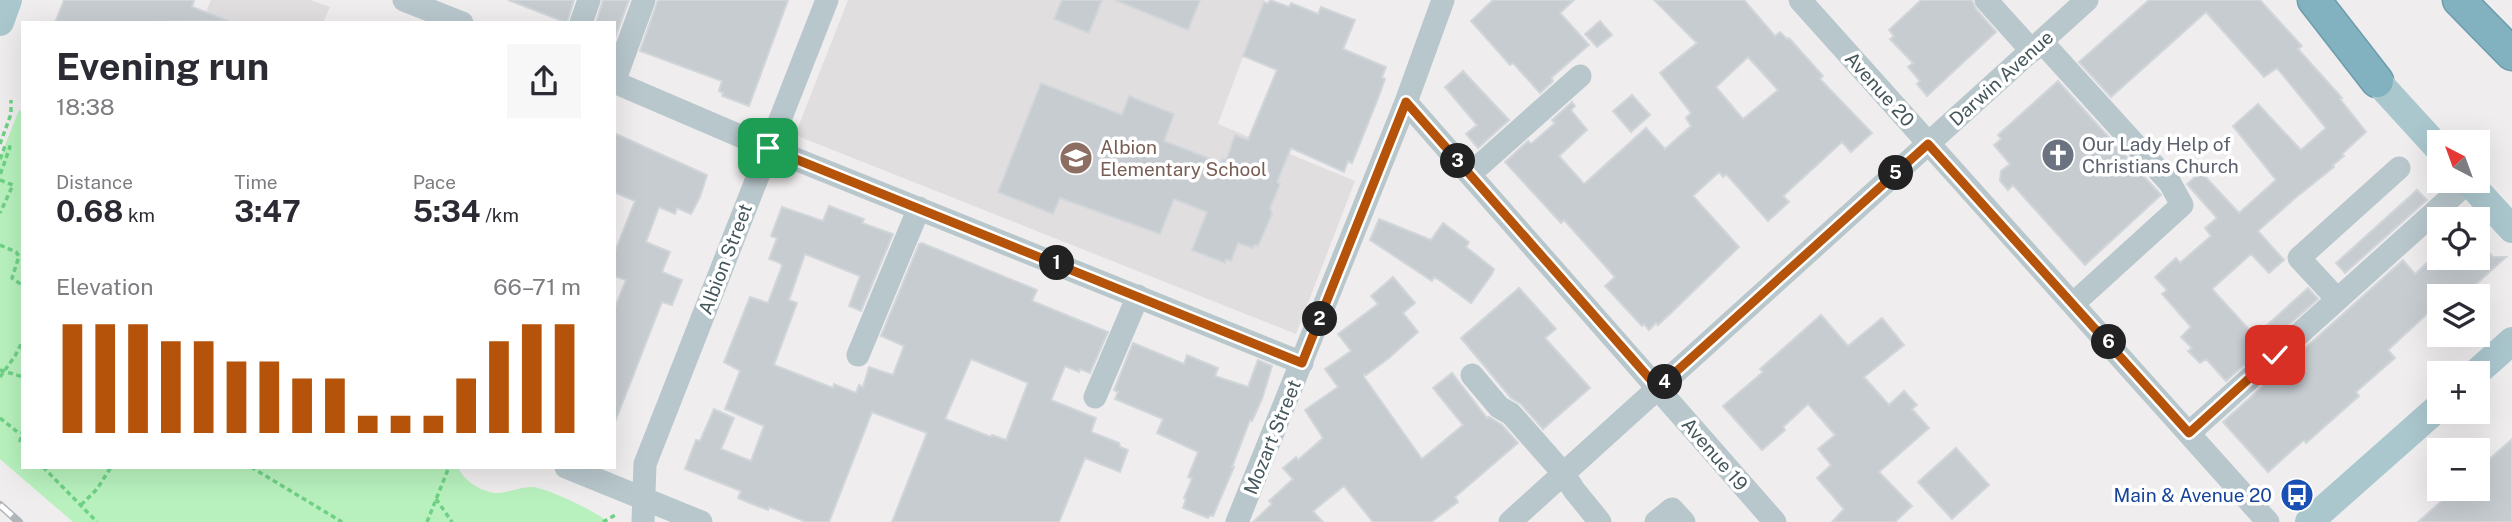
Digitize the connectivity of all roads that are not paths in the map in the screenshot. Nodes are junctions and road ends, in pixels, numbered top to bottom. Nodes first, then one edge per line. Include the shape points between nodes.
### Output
1 (8, 0) edge
2 (404, 0) edge
3 (589, 0) edge
4 (643, 0) edge
5 (827, 0) edge
6 (1800, 0) edge
7 (1986, 0) edge
8 (2087, 0) edge
9 (2298, 0) edge
10 (2314, 0) edge
11 (2459, 0) edge
12 (1436, 2) edge
13 (458, 21) edge
14 (582, 21) edge
15 (0, 22) edge
16 (2037, 46) junction
17 (2512, 54) edge
18 (616, 76) edge
19 (1580, 76) dead end
20 (2377, 81) junction
21 (616, 83) edge
22 (1406, 102) junction
23 (2427, 136) edge
24 (1928, 144) junction
25 (768, 148) junction
26 (2399, 168) dead end
27 (1470, 174) junction
28 (2455, 193) edge
29 (2479, 193) edge
30 (919, 208) junction
31 (2512, 229) edge
32 (1138, 296) junction
33 (2337, 299) junction
34 (2074, 303) junction
35 (2512, 341) edge
36 (858, 355) dead end
37 (2490, 361) edge
38 (1302, 363) junction
39 (1472, 375) dead end
40 (1658, 388) junction
41 (1094, 397) dead end
42 (2427, 418) edge
43 (2189, 433) junction
44 (571, 469) edge
45 (1564, 474) junction
46 (644, 498) junction
47 (643, 522) edge
48 (701, 522) edge
49 (1237, 522) edge
50 (1510, 522) edge
51 (1600, 522) edge
52 (1656, 522) edge
53 (1684, 522) edge
54 (1775, 522) edge
55 (2268, 522) edge
56 (2309, 522) edge

1 - 15 main road
2 - 13 street
3 - 14 street
4 - 18 street
5 - 25 street, Albion Street
6 - 24 street, Avenue 20
7 - 16 street
8 - 16 street, Darwin Avenue
9 - 20 street
10 - 20 highway
11 - 17 highway
12 - 22 street, Mozart Street
16 - 24 street, Darwin Avenue
16 - 34 street via 2170,183 2182,205
19 - 27 street
20 - 23 main road
21 - 25 street
22 - 27 street, Avenue 19
22 - 38 street, Mozart Street
24 - 34 street, Avenue 20
24 - 40 street, Darwin Avenue
25 - 30 street
25 - 46 street, Albion Street via 645,464
26 - 33 street via 2299,258
27 - 40 street, Avenue 19
28 - 33 street
29 - 31 main road
30 - 32 street
30 - 36 street
32 - 38 street
32 - 41 street
33 - 43 street
34 - 43 street, Avenue 20
35 - 37 main road
38 - 49 street, Mozart Street
39 - 45 street
40 - 45 street, Darwin Avenue
40 - 54 street, Avenue 19
42 - 56 main road
43 - 55 street, Avenue 20
44 - 46 street
45 - 50 street, Darwin Avenue
45 - 51 street
46 - 47 street, Albion Street
46 - 48 street
52 - 53 street via 1672,509

